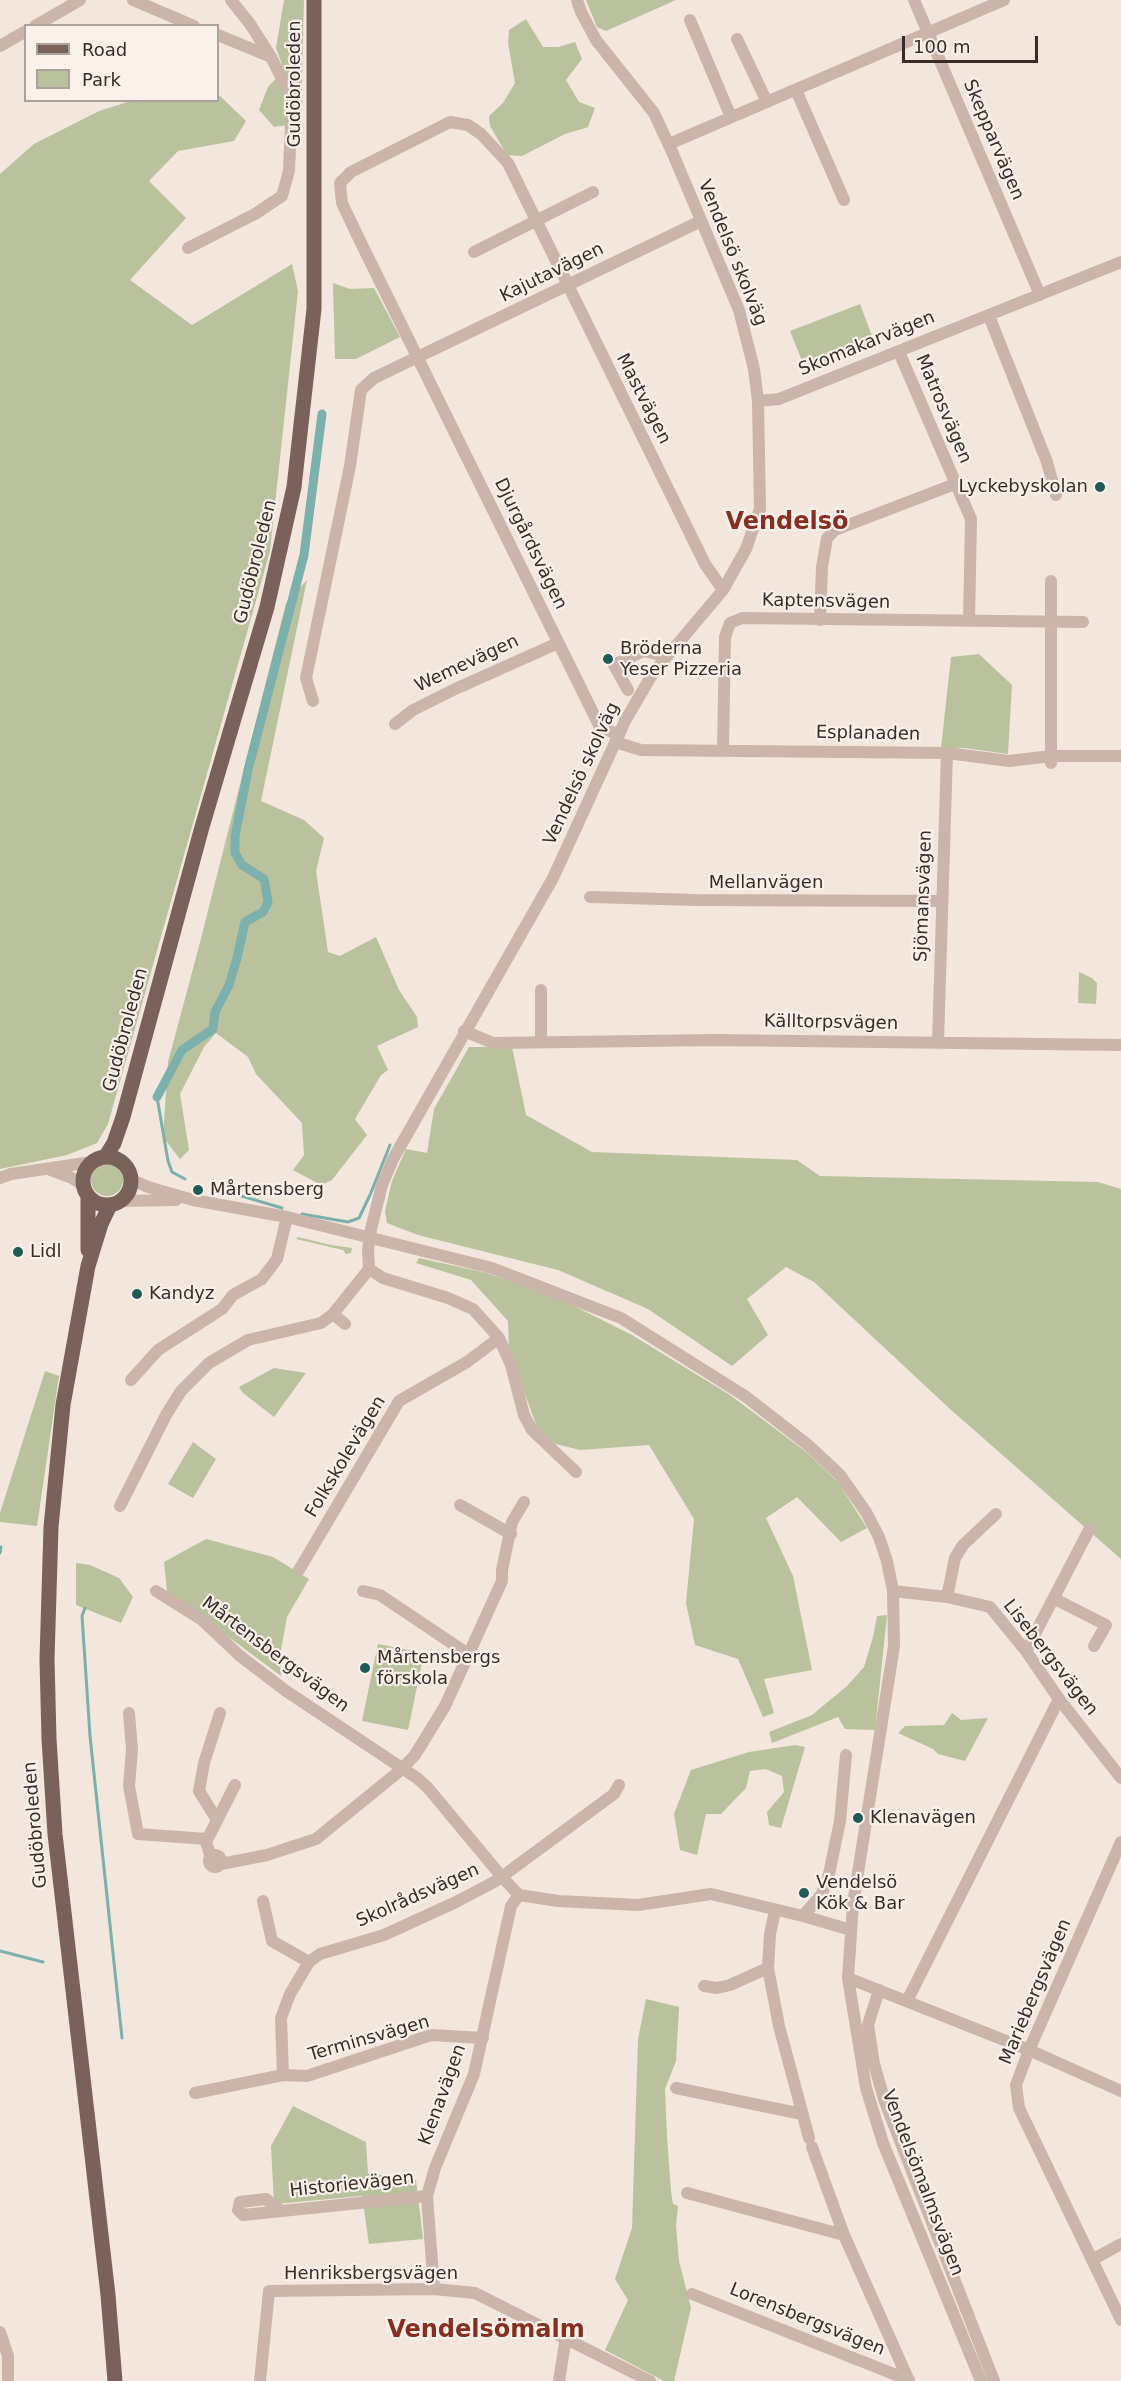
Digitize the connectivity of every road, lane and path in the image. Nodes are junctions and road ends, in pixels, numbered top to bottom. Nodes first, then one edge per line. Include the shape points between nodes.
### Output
1 (80, 0) edge
2 (132, 0) edge
3 (231, 0) edge
4 (314, 0) edge
5 (577, 0) edge
6 (914, 0) edge
7 (1004, 0) edge
8 (690, 20) dead end
9 (38, 24) edge
10 (189, 24) edge
11 (24, 32) edge
12 (928, 33) junction
13 (219, 35) edge
14 (737, 39) dead end
15 (0, 46) edge
16 (271, 57) junction
17 (796, 90) junction
18 (767, 102) junction
19 (731, 117) junction
20 (669, 144) junction
21 (593, 192) dead end
22 (844, 200) dead end
23 (342, 203) joint
24 (536, 222) junction
25 (697, 223) junction
26 (188, 248) dead end
27 (474, 252) dead end
28 (1121, 262) edge
29 (566, 286) junction
30 (1040, 295) junction
31 (988, 316) junction
32 (899, 352) junction
33 (419, 358) junction
34 (758, 401) junction
35 (955, 484) junction
36 (1056, 495) dead end
37 (1051, 581) dead end
38 (723, 590) junction
39 (820, 620) junction
40 (969, 621) junction
41 (1052, 622) junction
42 (1083, 622) dead end
43 (558, 643) junction
44 (657, 654) dead end
45 (628, 690) dead end
46 (313, 701) dead end
47 (395, 724) dead end
48 (617, 739) junction
49 (723, 751) junction
50 (947, 753) junction
51 (1121, 756) edge
52 (1051, 760) junction
53 (590, 897) dead end
54 (941, 901) junction
55 (541, 990) dead end
56 (464, 1031) junction
57 (542, 1041) junction
58 (938, 1041) junction
59 (1121, 1045) edge
60 (123, 1117) junction
61 (99, 1159) junction
62 (125, 1164) junction
63 (50, 1170) junction
64 (0, 1178) edge
65 (132, 1180) junction
66 (86, 1190) junction
67 (193, 1200) junction
68 (115, 1203) junction
69 (287, 1217) junction
70 (370, 1238) junction
71 (88, 1266) junction
72 (369, 1269) junction
73 (333, 1314) junction
74 (345, 1324) dead end
75 (499, 1338) junction
76 (131, 1380) dead end
77 (576, 1472) dead end
78 (524, 1502) dead end
79 (460, 1505) dead end
80 (120, 1506) dead end
81 (996, 1514) dead end
82 (1089, 1530) dead end
83 (511, 1534) junction
84 (299, 1570) dead end
85 (156, 1591) dead end
86 (363, 1591) dead end
87 (893, 1591) junction
88 (947, 1597) junction
89 (1055, 1599) junction
90 (1094, 1646) dead end
91 (1026, 1651) junction
92 (468, 1654) junction
93 (1059, 1699) junction
94 (129, 1713) dead end
95 (220, 1713) dead end
96 (846, 1755) dead end
97 (402, 1769) junction
98 (1121, 1778) edge
99 (235, 1785) dead end
100 (619, 1785) dead end
101 (217, 1820) junction
102 (207, 1839) junction
103 (1121, 1842) edge
104 (214, 1862) junction
105 (502, 1877) junction
106 (209, 1880) dead end
107 (519, 1895) junction
108 (263, 1901) dead end
109 (775, 1911) junction
110 (803, 1916) junction
111 (851, 1930) junction
112 (309, 1962) junction
113 (768, 1968) junction
114 (848, 1978) junction
115 (704, 1986) dead end
116 (879, 1990) junction
117 (907, 2001) junction
118 (483, 2038) junction
119 (1029, 2050) junction
120 (283, 2075) junction
121 (676, 2088) dead end
122 (1121, 2091) edge
123 (195, 2093) dead end
124 (802, 2114) junction
125 (687, 2193) dead end
126 (427, 2196) junction
127 (281, 2211) dead end
128 (844, 2235) junction
129 (1121, 2244) edge
130 (1092, 2260) junction
131 (434, 2289) junction
132 (692, 2294) dead end
133 (1121, 2320) edge
134 (0, 2332) edge
135 (566, 2337) junction
136 (8, 2381) edge
137 (115, 2381) edge
138 (260, 2381) edge
139 (560, 2381) edge
140 (650, 2381) edge
141 (909, 2381) edge
142 (981, 2381) edge
143 (994, 2381) edge

1 - 9 street
2 - 10 street
3 - 16 street
4 - 60 main road, Gudöbroleden via 314,309 294,487 267,606
5 - 20 street, Vendelsö skolväg via 596,40 654,113
6 - 12 street, Skepparvägen
7 - 12 street
8 - 19 street
11 - 15 street
12 - 17 street
12 - 30 street, Skepparvägen
13 - 16 street
14 - 18 street
16 - 26 street via 292,99 289,171 282,196
17 - 18 street
17 - 22 street
18 - 19 street
19 - 20 street
20 - 25 street, Vendelsö skolväg
21 - 24 street
23 - 24 street, Mastvägen via 340,183 351,172 450,122 468,125 481,134 507,163
23 - 33 street, Djurgårdsvägen
24 - 27 street
24 - 29 street, Mastvägen
25 - 29 street, Kajutavägen
25 - 34 street, Vendelsö skolväg via 739,310
28 - 30 street, Skomakarvägen
29 - 33 street, Kajutavägen
29 - 38 street, Mastvägen via 705,564
30 - 31 street, Skomakarvägen
31 - 32 street, Skomakarvägen
31 - 36 street via 1047,462
32 - 34 street, Skomakarvägen via 779,399
32 - 35 street, Matrosvägen
33 - 43 street, Djurgårdsvägen
33 - 46 street via 374,378 361,390 350,466 306,678
34 - 38 street, Vendelsö skolväg via 760,509 746,549
35 - 39 street via 835,530 827,538
35 - 40 street, Matrosvägen via 971,519
37 - 41 street
38 - 48 street, Vendelsö skolväg via 653,673
39 - 40 street, Kaptensvägen
39 - 49 street, Kaptensvägen via 742,618 730,623 725,637
40 - 41 street, Kaptensvägen
41 - 42 street, Kaptensvägen
41 - 52 street
43 - 47 street, Wemevägen via 413,710
43 - 48 street, Djurgårdsvägen via 600,727
44 - 45 street via 643,651 614,665
48 - 49 street, Esplanaden via 640,750
48 - 56 street, Vendelsö skolväg via 553,878
49 - 50 street, Esplanaden
50 - 52 street, Esplanaden via 1009,761
50 - 54 street, Sjömansvägen
51 - 52 street, Esplanaden
53 - 54 street, Mellanvägen
54 - 58 street, Sjömansvägen
55 - 57 street
56 - 57 street, Källtorpsvägen via 493,1043
56 - 70 street, Vendelsö skolväg via 393,1159 382,1185
57 - 58 street, Källtorpsvägen
58 - 59 street, Källtorpsvägen
60 - 61 main road, Gudöbroleden via 114,1143
60 - 62 main road, Gudöbroleden
61 - 62 main road via 113,1156
61 - 63 street
61 - 66 main road via 86,1168
62 - 65 main road
63 - 64 street
63 - 66 street via 70,1177
65 - 67 street, Vendelsömalmsvägen
65 - 68 main road via 127,1195
66 - 68 main road via 102,1204
66 - 71 main road, Gudöbroleden
67 - 68 street, Vendelsömalmsvägen
67 - 69 street, Vendelsömalmsvägen
68 - 71 main road, Gudöbroleden via 101,1224
69 - 70 street, Vendelsömalmsvägen
69 - 76 street via 277,1259 262,1279 233,1295 223,1315 158,1350
70 - 72 street, Vendelsö skolväg
70 - 87 street, Vendelsömalmsvägen via 492,1268 621,1318 745,1396 840,1475 879,1537
71 - 137 main road, Gudöbroleden via 72,1346 54,1480 47,1707 58,1871
72 - 73 street
72 - 75 street via 383,1278 473,1309
73 - 74 street
73 - 80 street via 321,1323 248,1340 209,1363 181,1391 166,1414
75 - 77 street via 532,1430
75 - 84 street, Folkskolevägen via 467,1362 399,1401
78 - 83 street via 512,1522
79 - 83 street
81 - 88 street via 963,1545 955,1558
82 - 89 street
83 - 92 street via 502,1581
85 - 97 street, Mårtensbergsvägen via 202,1620 286,1691
86 - 92 street via 380,1595
87 - 88 street, Lisebergsvägen
87 - 111 street, Vendelsömalmsvägen via 894,1646
88 - 91 street, Lisebergsvägen via 990,1607
89 - 90 street via 1106,1624
89 - 91 street
91 - 93 street, Lisebergsvägen
92 - 97 street via 446,1706
93 - 98 street, Lisebergsvägen
93 - 117 street
94 - 102 street via 129,1786 138,1834
95 - 101 street via 199,1791
96 - 110 street via 840,1821 829,1874 822,1894
97 - 104 street via 316,1839 267,1855
97 - 105 street, Mårtensbergsvägen via 428,1788
99 - 101 street
100 - 105 street, Skolrådsvägen via 614,1794
101 - 102 street
102 - 104 street
103 - 119 street, Mariebergsvägen
104 - 106 street
105 - 107 street, Mårtensbergsvägen
105 - 112 street, Skolrådsvägen via 384,1935 320,1954
107 - 109 street via 558,1902 638,1905 711,1894
107 - 118 street, Klenavägen via 511,1906
108 - 112 street via 272,1941
109 - 110 street
109 - 113 street, Lorensbergsvägen
110 - 111 street
111 - 114 street, Vendelsömalmsvägen
112 - 120 street via 281,2018
113 - 115 street via 730,1985
113 - 124 street, Lorensbergsvägen
114 - 116 street
114 - 142 street, Vendelsömalmsvägen via 866,2088 883,2143
116 - 117 street
116 - 143 street via 868,2025 885,2102
117 - 119 street
118 - 120 street, Terminsvägen via 431,2035 307,2076
118 - 126 street, Klenavägen via 474,2074
119 - 122 street
119 - 130 street, Mariebergsvägen via 1016,2085 1018,2108
120 - 123 street, Terminsvägen
121 - 124 street
124 - 128 street, Lorensbergsvägen
125 - 128 street
126 - 127 street, Historievägen
126 - 131 street, Klenavägen
128 - 141 street, Lorensbergsvägen
129 - 130 street
130 - 133 street, Mariebergsvägen
131 - 135 street, Henriksbergsvägen via 475,2293
131 - 138 street, Henriksbergsvägen via 269,2291
132 - 141 street, Lorensbergsvägen
134 - 136 street via 8,2356
135 - 139 street
135 - 140 street, Henriksbergsvägen

